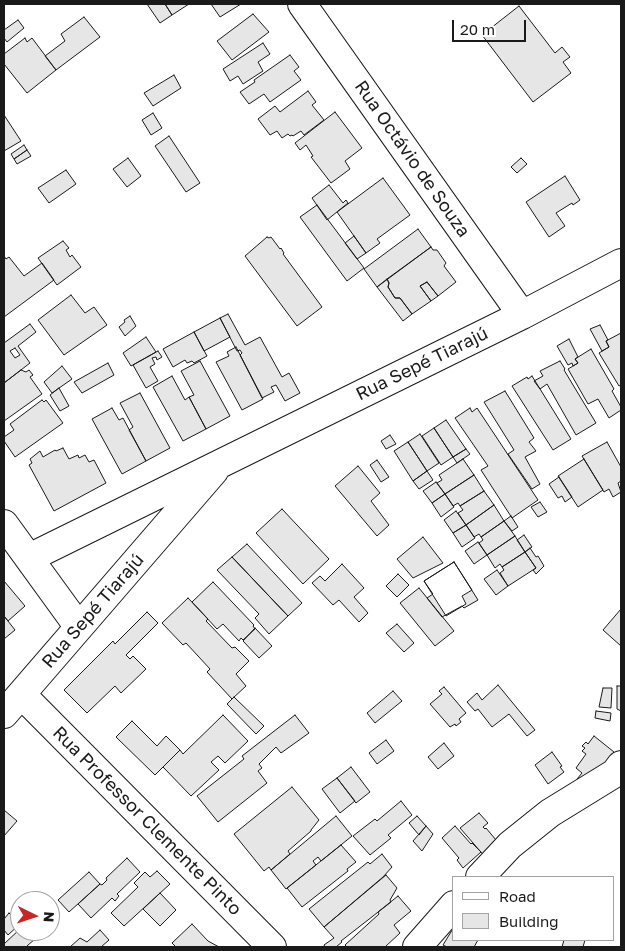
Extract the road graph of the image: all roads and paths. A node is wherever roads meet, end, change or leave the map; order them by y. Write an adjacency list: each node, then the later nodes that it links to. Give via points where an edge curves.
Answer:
1 (302, 4): 3 (street, Rua Octávio de Souza)
2 (621, 263): 3 (street, Rua Sepé Tiarajú)
3 (522, 315): 4 (street, Rua Sepé Tiarajú)
4 (222, 462): 6 (street, Rua Sepé Tiarajú); 7 (street, Rua Sepé Tiarajú)
5 (4, 524): 6 (street)
6 (29, 558): 7 (street)
7 (78, 626): 8 (street, Rua Sepé Tiarajú)
8 (13, 704): 12 (street, Rua Professor Clemente Pinto)
9 (621, 765): 10 (street, via 616,773 550,813 510,845)
10 (481, 876)
11 (452, 907): 13 (street)
12 (272, 947)
13 (417, 947)

